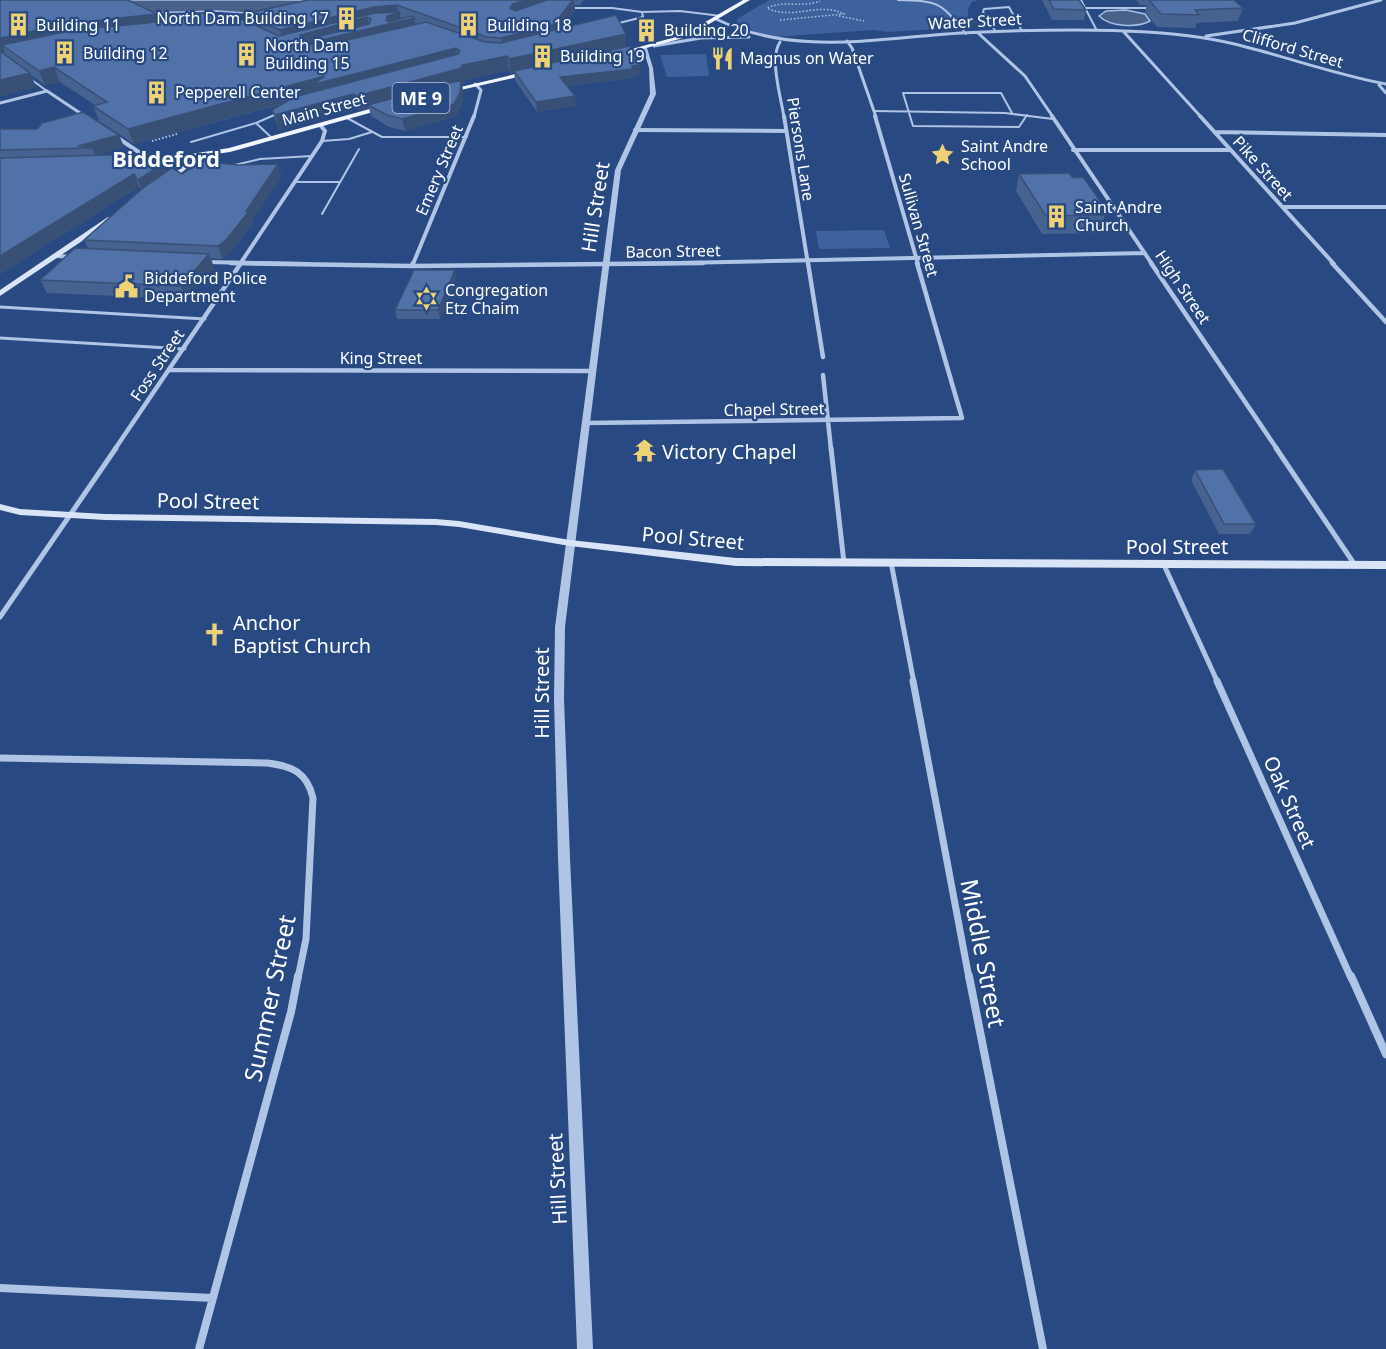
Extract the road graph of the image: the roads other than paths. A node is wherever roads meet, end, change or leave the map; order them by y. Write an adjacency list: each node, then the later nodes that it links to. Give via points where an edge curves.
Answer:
1 (747, 0): 9 (main road)
2 (898, 0): 15 (lane, via 926,1 945,8)
3 (1081, 0): 6 (lane)
4 (1381, 0): 17 (street, via 1284,25)
5 (566, 8): 8 (lane)
6 (1085, 8): 7 (lane); 11 (lane)
7 (1151, 9)
8 (642, 12): 9 (lane, via 680,11); 10 (lane, via 643,16)
9 (718, 18): 18 (street); 21 (main road, via 685,36)
10 (606, 27)
11 (1096, 29): 12 (street, Water Street); 13 (street, Water Street)
12 (1022, 31): 14 (street, Water Street); 14 (lane, via 1009,7 984,9)
13 (1123, 31): 17 (street, Water Street); 47 (street, Pike Street)
14 (996, 32): 16 (street, Water Street)
15 (966, 33): 16 (street, Water Street); 19 (street, Water Street)
16 (978, 33): 40 (street, High Street, via 1018,67)
17 (1193, 36): 26 (street, Clifford Street)
18 (758, 38): 20 (street, Water Street); 21 (street, via 701,38)
19 (847, 41): 20 (street, Water Street); 34 (street, Sullivan Street)
20 (780, 42): 45 (street, Piersons Lane, via 776,52)
21 (654, 46): 22 (main road)
22 (645, 48): 23 (main road); 44 (street, Hill Street, via 653,94)
23 (609, 56)
24 (538, 71): 27 (main road, ME 9)
25 (22, 73): 29 (lane)
26 (1381, 83): 28 (street, Clifford Street); 30 (street, via 1379,86)
27 (475, 84): 31 (main road, ME 9); 50 (street, Emery Street, via 481,90)
28 (1386, 84)
29 (48, 91): 32 (street); 41 (street)
30 (1386, 93)
31 (431, 95)
32 (0, 103)
33 (400, 104): 39 (main road, Main Street / ME 9)
34 (874, 111): 35 (lane); 72 (street, Sullivan Street)
35 (909, 112): 37 (lane); 37 (lane, via 903,93 1001,93); 38 (lane, via 914,126 1020,127)
36 (280, 113): 42 (lane)
37 (1012, 113): 38 (lane)
38 (1027, 115): 40 (lane)
39 (347, 118): 43 (main road, Main Street / ME 9); 46 (lane)
40 (1053, 119): 55 (street, High Street)
41 (93, 122)
42 (256, 123): 51 (lane); 53 (lane)
43 (321, 126): 51 (main road, Main Street / ME 9); 52 (street, via 325,131)
44 (634, 130): 45 (street); 76 (street, Hill Street, via 618,170)
45 (786, 131): 73 (street, Piersons Lane)
46 (372, 132): 50 (lane, via 382,137); 52 (lane)
47 (1215, 132): 49 (street); 56 (street, Pike Street)
48 (111, 134): 59 (street)
49 (1386, 135)
50 (466, 137): 77 (street, Emery Street)
51 (273, 139): 57 (main road, Main Street / ME 9)
52 (322, 141): 58 (street, Foss Street)
53 (191, 142)
54 (359, 150): 63 (lane)
55 (1073, 150): 56 (street); 69 (street, High Street)
56 (1230, 150): 65 (street, Pike Street)
57 (199, 156): 59 (main road, Main Street); 64 (main road, ME 9)
58 (312, 156): 61 (lane, via 260,159); 62 (street, Foss Street)
59 (152, 161): 60 (main road, Main Street)
60 (138, 163)
61 (235, 165)
62 (295, 182): 63 (lane); 75 (street, Foss Street)
63 (340, 182): 67 (lane)
64 (163, 185)
65 (1283, 207): 66 (street); 81 (street, Pike Street)
66 (1386, 207)
67 (322, 214)
68 (114, 217): 70 (main road)
69 (1145, 253): 72 (street, Bacon Street); 97 (street, High Street)
70 (56, 256): 71 (street); 78 (main road)
71 (78, 257)
72 (915, 258): 73 (street, Bacon Street); 88 (street, Sullivan Street)
73 (807, 261): 76 (street, Bacon Street); 84 (street, Piersons Lane)
74 (202, 262): 75 (street, Bacon Street)
75 (241, 264): 77 (street, Bacon Street); 80 (street, Foss Street)
76 (605, 264): 77 (street, Bacon Street); 86 (street, Hill Street)
77 (412, 266)
78 (0, 294)
79 (0, 307): 80 (lane)
80 (205, 319): 83 (street, Foss Street)
81 (1386, 322)
82 (0, 338): 83 (lane)
83 (184, 349): 85 (street, Foss Street)
84 (823, 357)
85 (170, 370): 86 (street, King Street); 92 (street, Foss Street)
86 (591, 371): 90 (street, Hill Street)
87 (823, 375): 89 (street)
88 (962, 418): 89 (street, Chapel Street)
89 (828, 421): 90 (street, Chapel Street); 94 (street)
90 (585, 423): 93 (street, Hill Street)
91 (0, 507): 92 (main road, Pool Street)
92 (68, 516): 93 (main road, Pool Street, via 436,522); 99 (street, Foss Street)
93 (570, 543): 94 (main road, Pool Street, via 736,562); 105 (street, Hill Street, via 560,627 559,699)
94 (844, 562): 95 (main road, Pool Street)
95 (891, 562): 96 (main road, Pool Street); 106 (street, Middle Street)
96 (1164, 565): 97 (main road, Pool Street); 101 (street, Oak Street)
97 (1355, 565): 98 (main road, Pool Street)
98 (1386, 565)
99 (0, 617)
100 (0, 758): 103 (street, Summer Street, via 267,763 284,765 308,778 310,880 306,939 291,1012)
101 (1386, 1054)
102 (0, 1288): 103 (street)
103 (213, 1298): 104 (street, Summer Street)
104 (199, 1349)
105 (585, 1349)
106 (1043, 1349)

